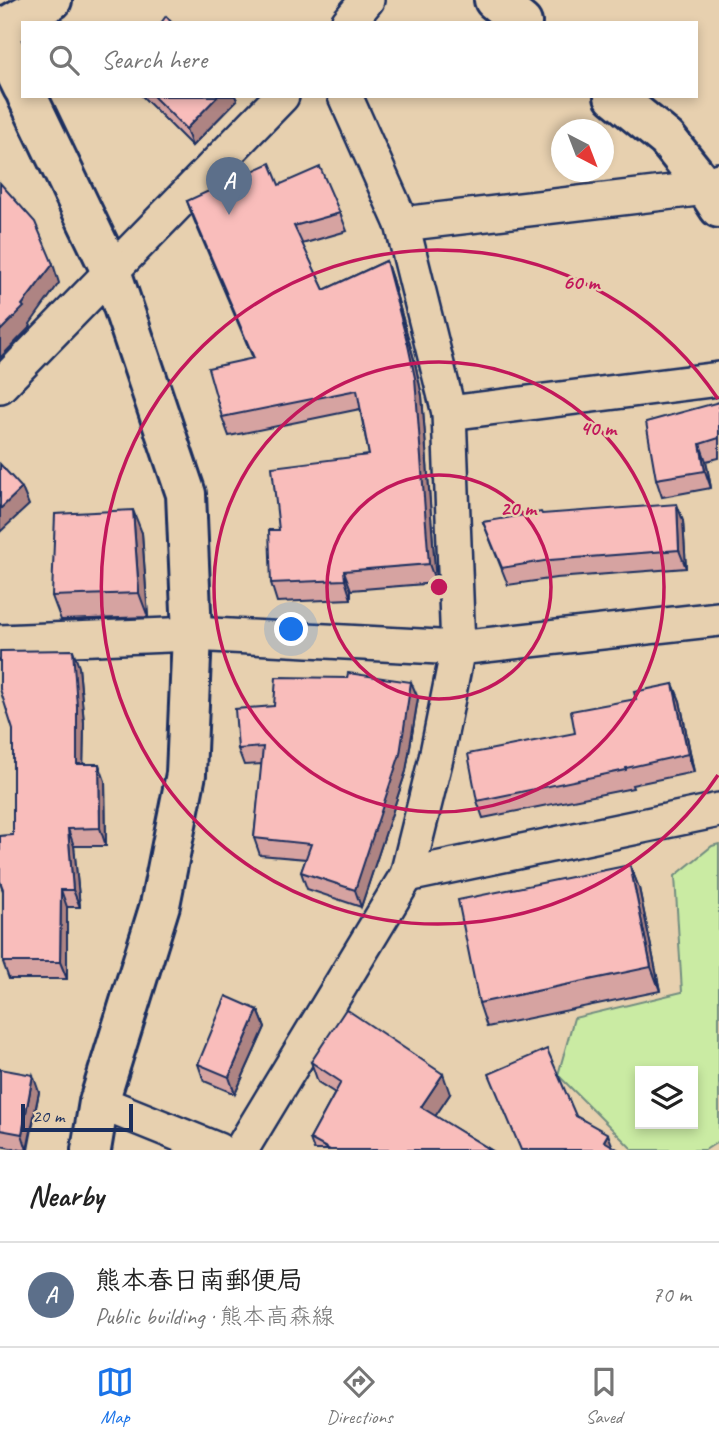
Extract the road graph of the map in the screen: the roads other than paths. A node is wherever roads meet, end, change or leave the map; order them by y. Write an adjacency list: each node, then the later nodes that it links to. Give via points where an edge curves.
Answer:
1 (52, 0): 6 (street)
2 (367, 0): 4 (street)
3 (494, 0): 5 (street)
4 (350, 21)
5 (520, 21)
6 (0, 30)
7 (0, 41): 8 (street)
8 (21, 84)
9 (28, 98): 15 (street)
10 (280, 98): 15 (street)
11 (346, 98): 14 (street)
12 (616, 98): 13 (street, via 667,139)
13 (715, 192): 14 (street)
14 (402, 225): 18 (street)
15 (111, 271): 17 (street); 20 (street, via 186,494)
16 (719, 379): 18 (street)
17 (0, 386)
18 (450, 413): 22 (street)
19 (719, 619): 22 (street)
20 (192, 634): 21 (street); 22 (street); 25 (street, via 186,774 160,905)
21 (0, 642)
22 (458, 648): 24 (street)
23 (719, 810): 24 (street)
24 (407, 875): 28 (street)
25 (99, 1102): 26 (street); 27 (street)
26 (91, 1150)
27 (218, 1150)
28 (241, 1150)

